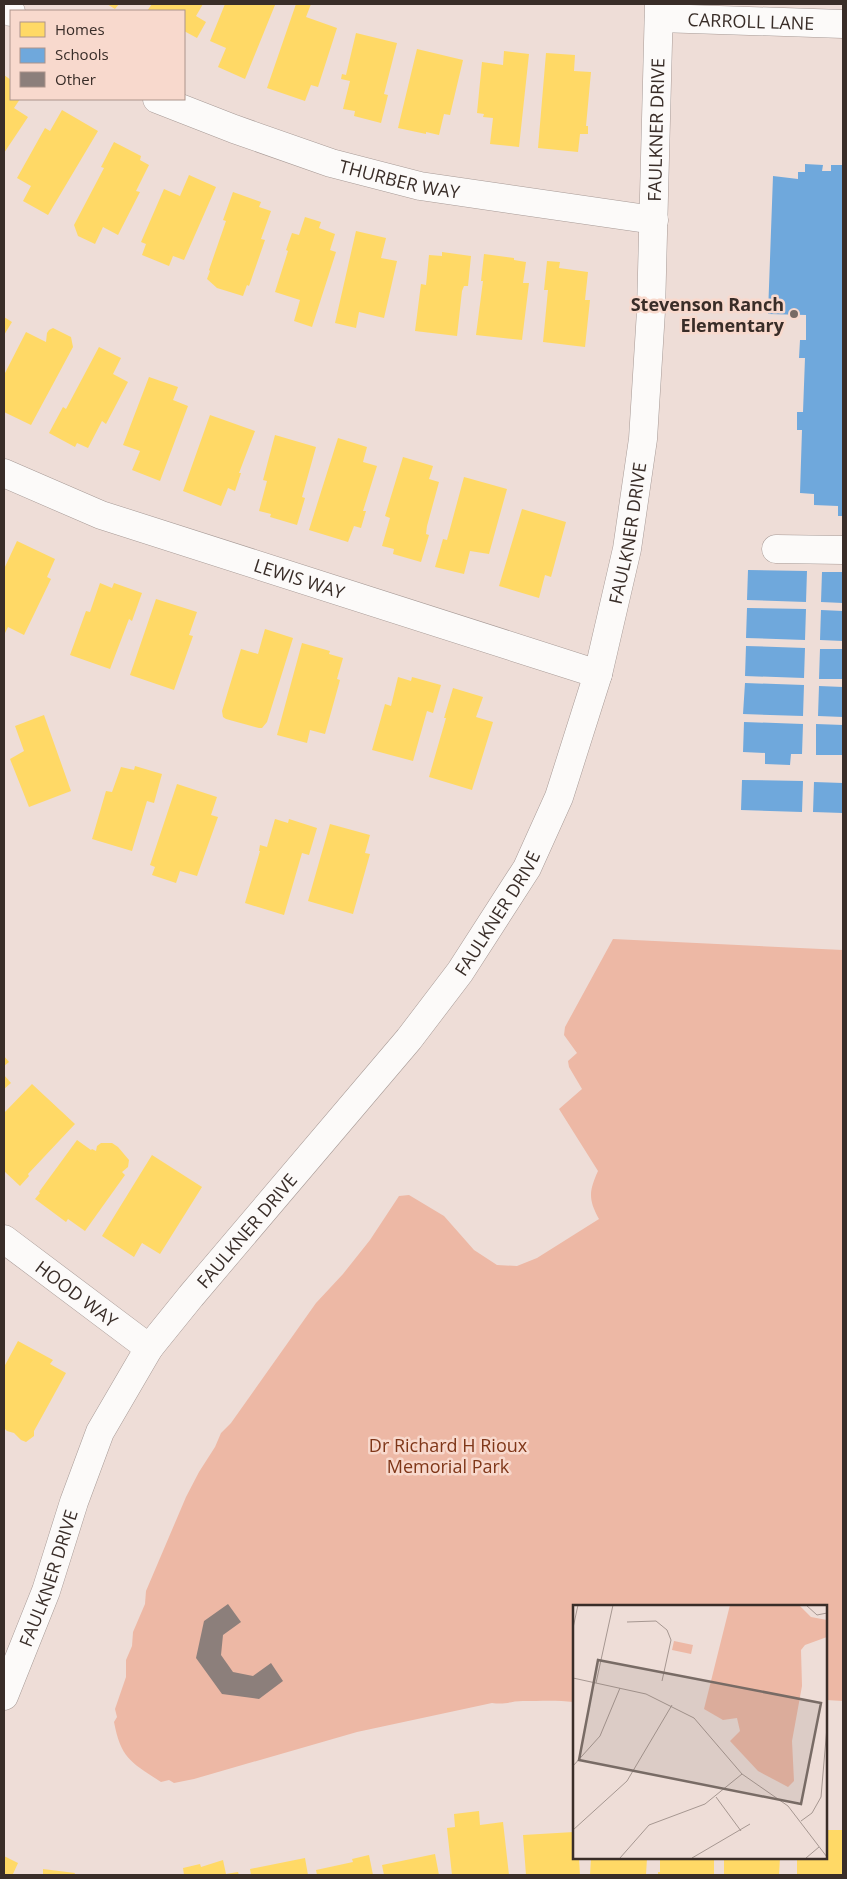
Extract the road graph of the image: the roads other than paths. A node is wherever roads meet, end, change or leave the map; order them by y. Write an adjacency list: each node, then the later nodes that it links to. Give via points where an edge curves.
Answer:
1 (659, 11): 2 (street, CARROLL LANE); 4 (street, FAULKNER DRIVE)
2 (843, 24)
3 (160, 100): 4 (street, THURBER WAY, via 331,163 420,186)
4 (654, 220): 8 (street, FAULKNER DRIVE, via 643,439 627,549)
5 (4, 474): 8 (street, LEWIS WAY, via 101,515)
6 (776, 549): 7 (street)
7 (843, 550)
8 (598, 674): 10 (street, FAULKNER DRIVE, via 558,797 527,868 460,972 409,1039)
9 (4, 1239): 10 (street, HOOD WAY)
10 (149, 1348): 11 (street, FAULKNER DRIVE, via 100,1432 46,1591)
11 (4, 1696)

